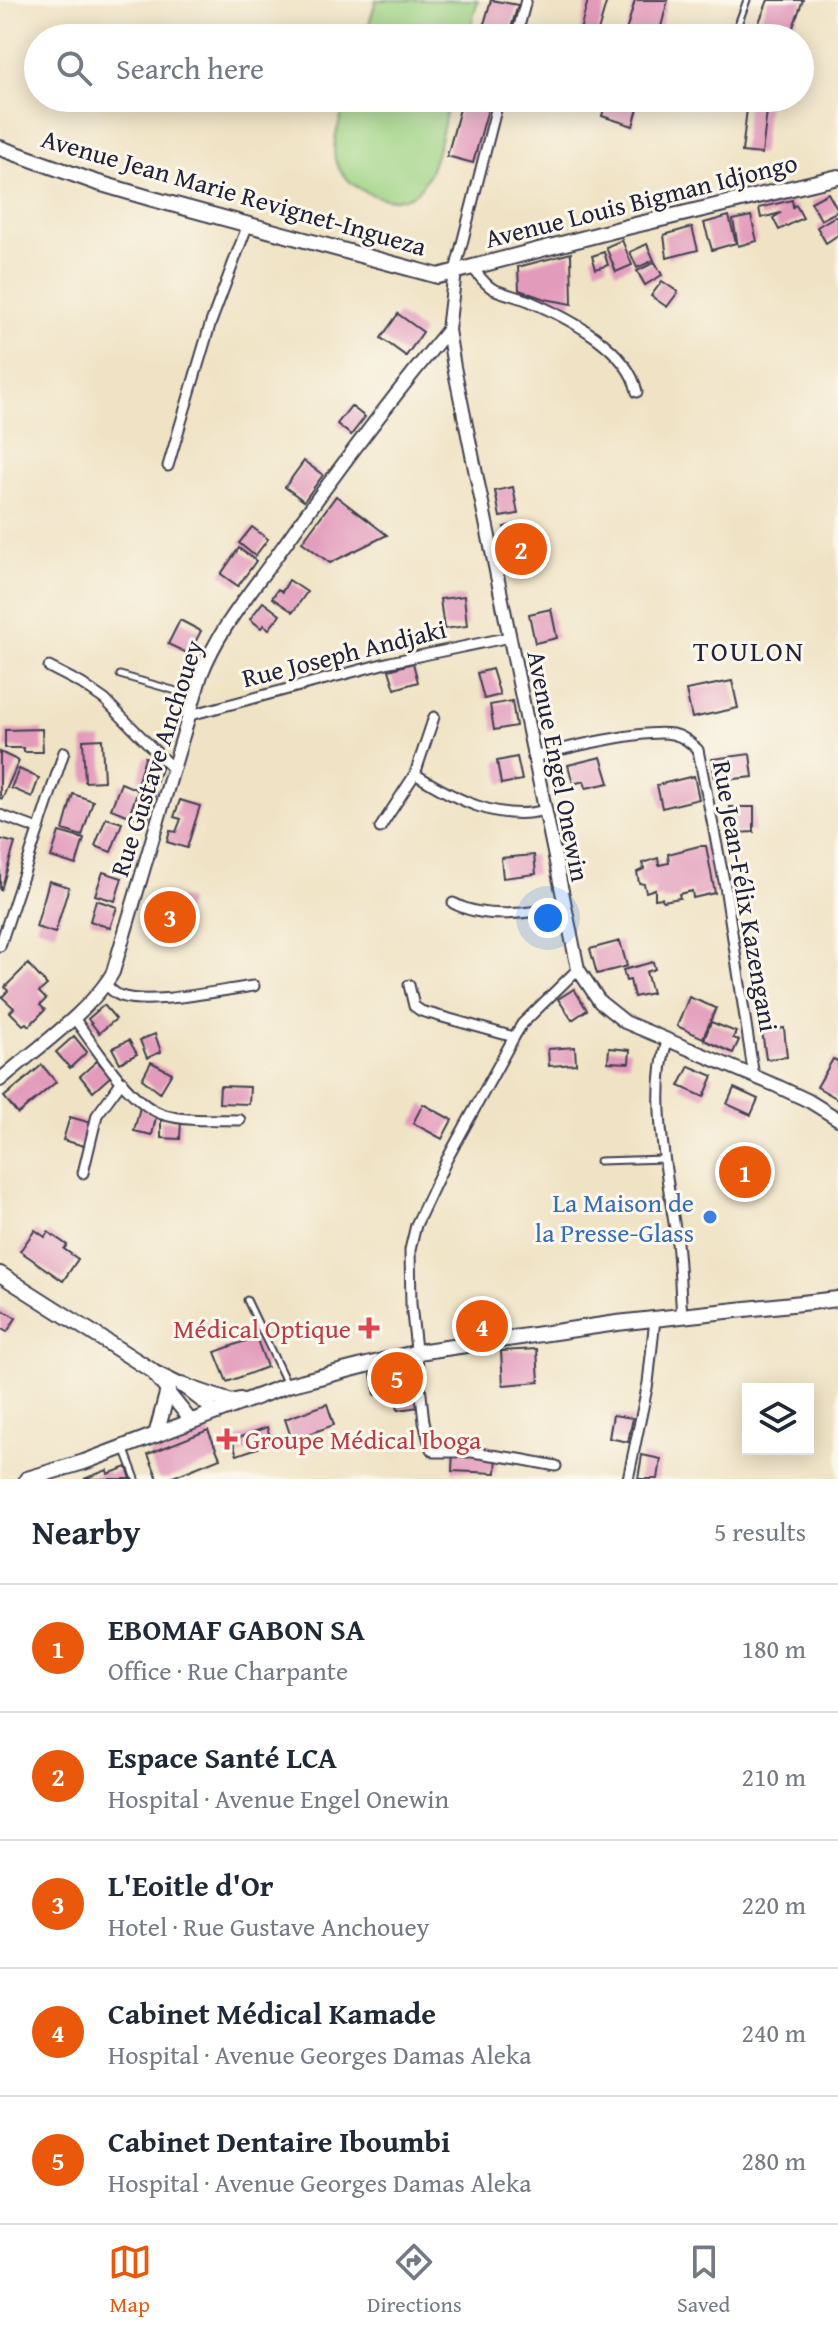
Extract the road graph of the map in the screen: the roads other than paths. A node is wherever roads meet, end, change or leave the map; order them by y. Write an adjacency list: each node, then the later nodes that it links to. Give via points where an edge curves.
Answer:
1 (526, 0): 3 (street)
2 (747, 0): 4 (lane)
3 (520, 24)
4 (738, 24)
5 (495, 112): 10 (street)
6 (0, 148): 8 (main road, Avenue Jean Marie Revignet-Ingueza, via 95,182)
7 (838, 177): 9 (main road, Avenue Louis Bigman Idjongo)
8 (248, 224): 10 (main road, Avenue Jean Marie Revignet-Ingueza, via 410,270 438,276); 13 (street, via 210,325)
9 (471, 266): 10 (main road, Avenue Louis Bigman Idjongo); 12 (street, via 492,288 552,311 588,332 627,367)
10 (455, 271): 11 (street, Avenue Engel Onewin)
11 (448, 330): 14 (street, Avenue Engel Onewin); 17 (street, Rue Gustave Anchouey, via 229,618)
12 (637, 392)
13 (168, 466)
14 (510, 637): 18 (street, Rue Joseph Andjaki, via 390,662); 21 (street, Avenue Engel Onewin)
15 (49, 667): 22 (street, via 105,700)
16 (120, 675): 17 (lane)
17 (195, 696): 18 (street, Rue Gustave Anchouey)
18 (190, 715): 22 (street, Rue Gustave Anchouey)
19 (434, 717): 23 (street)
20 (64, 752): 27 (street)
21 (535, 757): 24 (street, Avenue Engel Onewin); 38 (street, Rue Jean-Félix Kazengani, via 656,732 688,740 698,750)
22 (174, 770): 32 (street, Rue Gustave Anchouey)
23 (415, 774): 24 (street, via 461,801 499,812); 26 (street)
24 (545, 810): 29 (street, Avenue Engel Onewin)
25 (0, 815): 27 (street)
26 (380, 828)
27 (38, 829): 30 (street)
28 (453, 903): 29 (street, via 489,913)
29 (565, 905): 31 (street, Avenue Engel Onewin)
30 (0, 946)
31 (578, 969): 36 (street); 37 (street, Avenue Engel Onewin, via 610,1012)
32 (106, 984): 34 (street, via 121,996 138,998); 35 (street, Rue Gustave Anchouey)
33 (409, 985): 36 (street, via 414,1006 421,1011)
34 (254, 986)
35 (73, 1017): 39 (street, Rue Gustave Anchouey); 40 (street)
36 (514, 1037): 51 (street, via 416,1225 410,1277)
37 (667, 1041): 38 (street, Avenue Engel Onewin); 43 (street, via 659,1093)
38 (754, 1077): 41 (street, Avenue Engel Onewin)
39 (0, 1080)
40 (122, 1081): 42 (street, via 146,1107 166,1116); 45 (street, via 97,1115)
41 (838, 1119)
42 (240, 1120)
43 (665, 1159): 44 (lane); 49 (street)
44 (599, 1161)
45 (83, 1173)
46 (0, 1274): 52 (main road)
47 (838, 1299): 49 (main road)
48 (247, 1300): 53 (lane)
49 (682, 1316): 50 (main road)
50 (655, 1319): 51 (main road); 63 (street)
51 (418, 1352): 53 (main road); 60 (street, via 431,1449)
52 (151, 1370): 54 (street)
53 (288, 1385): 55 (main road)
54 (175, 1387): 55 (main road, via 231,1402); 56 (street); 57 (street); 58 (main road)
55 (252, 1398): 56 (main road)
56 (217, 1413): 57 (main road)
57 (192, 1422): 58 (main road)
58 (156, 1435): 59 (main road)
59 (124, 1447): 61 (main road); 62 (lane)
60 (556, 1466)
61 (27, 1479)
62 (136, 1479)
63 (628, 1479)

